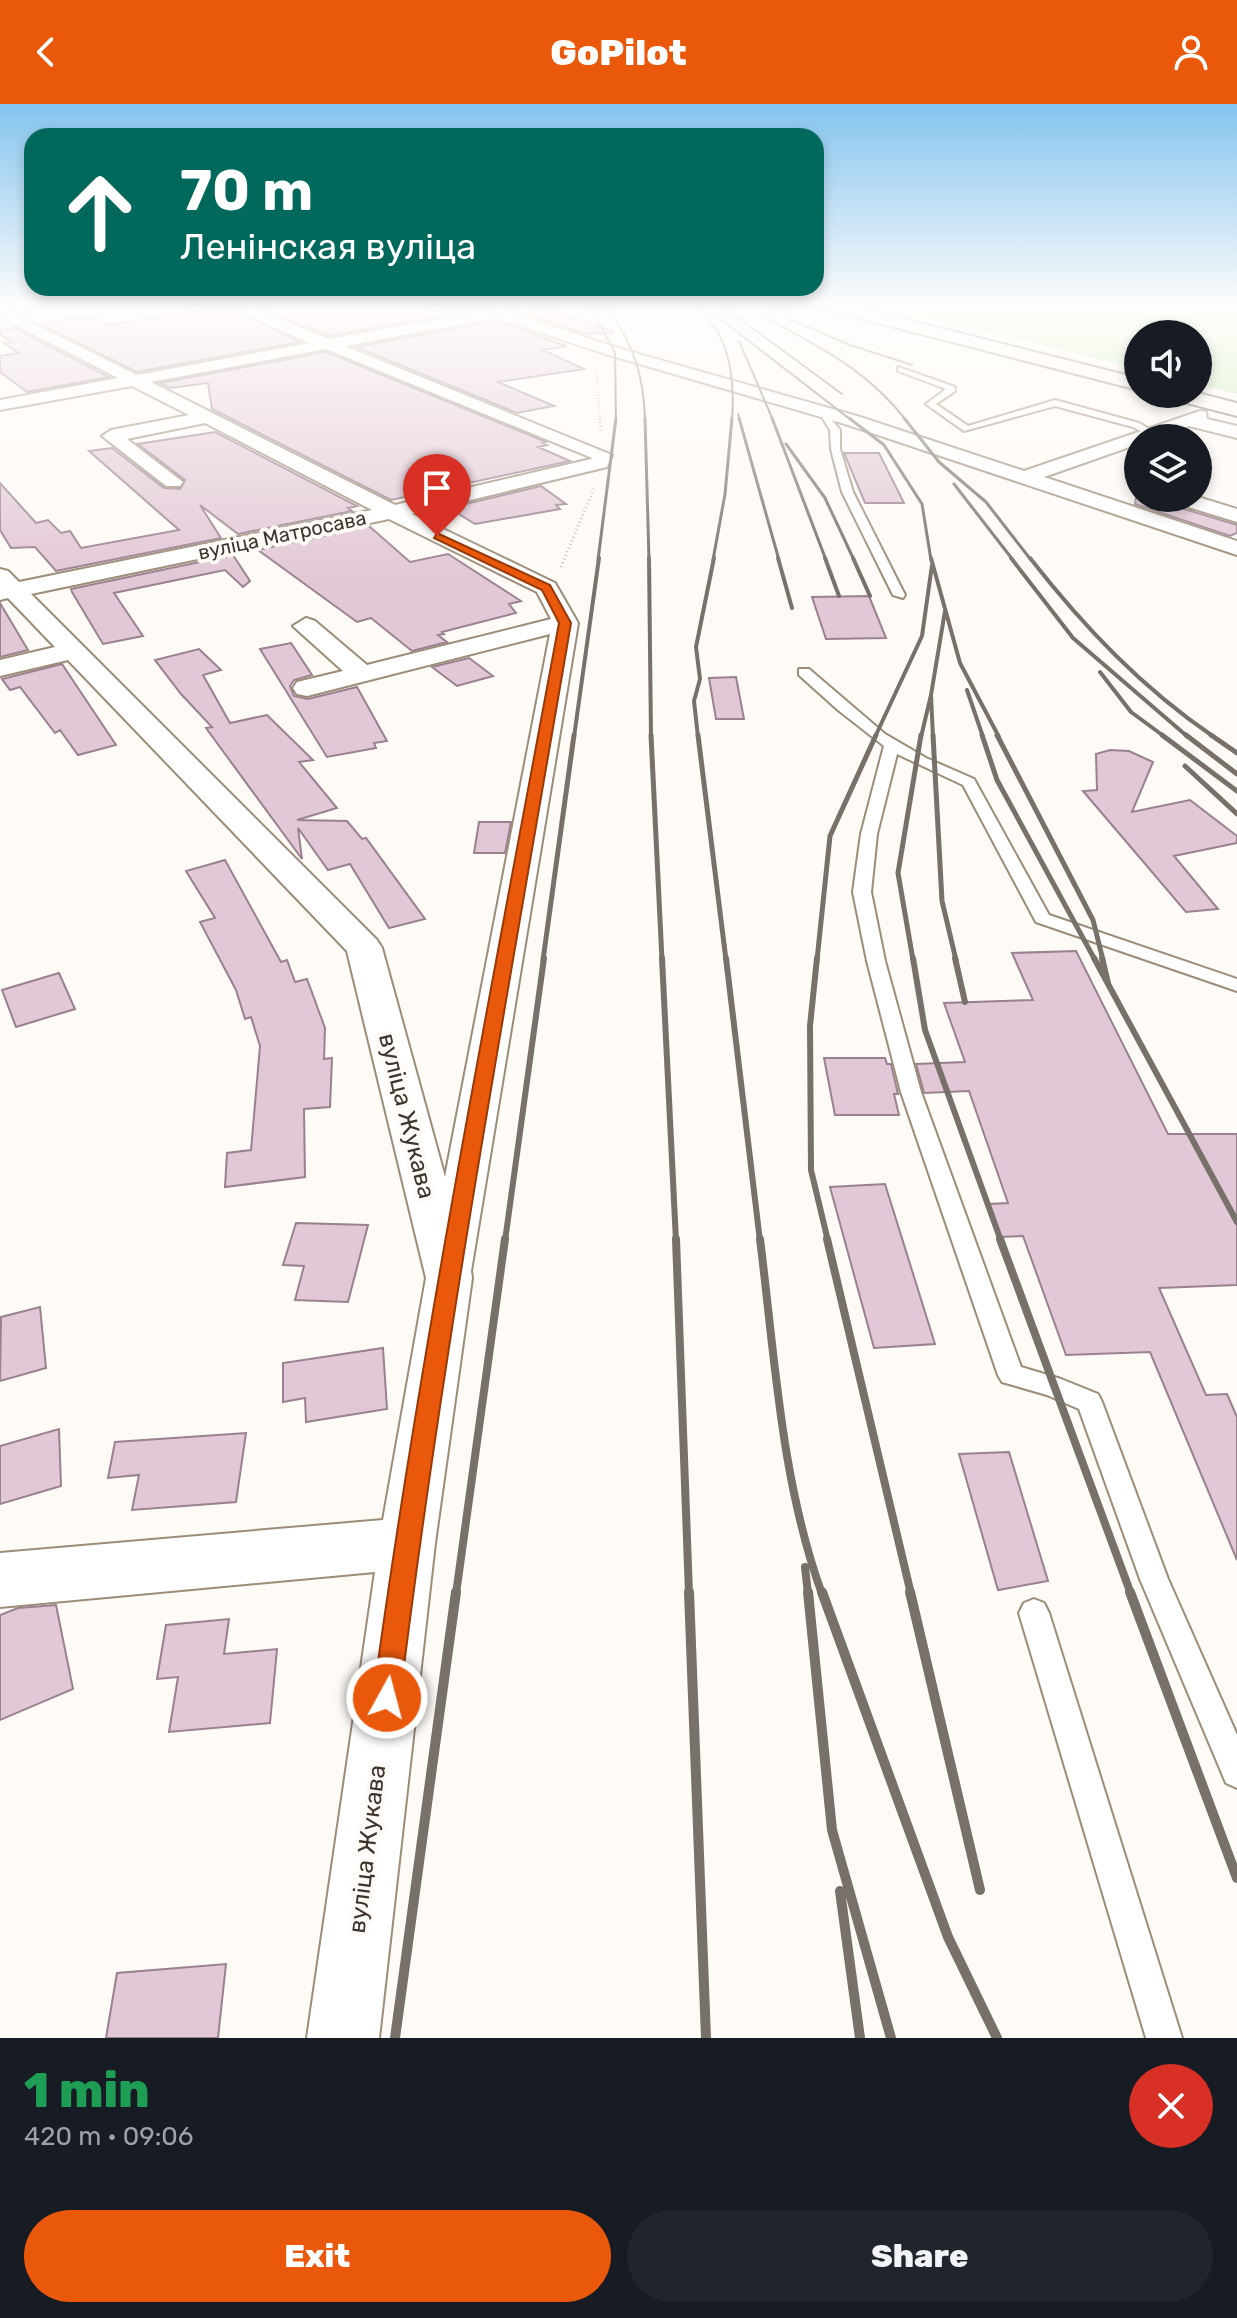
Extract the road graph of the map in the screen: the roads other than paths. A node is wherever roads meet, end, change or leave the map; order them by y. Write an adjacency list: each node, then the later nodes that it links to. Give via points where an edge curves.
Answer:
1 (42, 397): 6 (street)
2 (169, 397): 8 (street)
3 (454, 397): 18 (street, вуліца Матросава, via 601,459)
4 (773, 397): 7 (street)
5 (940, 397): 9 (lane, via 930,404 967,429 1055,403)
6 (0, 405)
7 (820, 411): 15 (street); 24 (lane, via 835,430 833,448 848,490)
8 (208, 417): 16 (street, via 111,436); 18 (street)
9 (1132, 424)
10 (1177, 424): 11 (street, via 1194,418)
11 (1237, 432)
12 (1124, 442): 13 (street)
13 (1065, 463): 14 (street); 15 (street)
14 (1094, 472)
15 (1026, 477): 21 (street)
16 (173, 482)
17 (1212, 508): 20 (street)
18 (393, 512): 23 (street, вуліца Матросава); 25 (street, via 547,588)
19 (1162, 512): 21 (street)
20 (1237, 516)
21 (1150, 518): 22 (street)
22 (1237, 548)
23 (5, 586): 27 (street, вуліца Жукава)
24 (899, 595)
25 (565, 623): 30 (street); 34 (street)
26 (306, 626): 30 (street)
27 (73, 651): 28 (street); 34 (street, вуліца Жукава, via 364,948)
28 (0, 668)
29 (804, 672): 32 (lane, via 855,720)
30 (362, 674): 31 (street)
31 (307, 688)
32 (892, 745): 33 (lane, via 915,761 969,782 1042,918); 38 (lane, via 869,834 862,892 911,1092 1011,1375 1089,1402 1154,1579)
33 (1237, 985)
34 (449, 1278): 35 (street, вуліца Жукава)
35 (407, 1543): 36 (street); 39 (street, вуліца Жукава)
36 (0, 1580)
37 (1034, 1613): 40 (lane)
38 (1237, 1772)
39 (343, 2038)
40 (1164, 2038)

